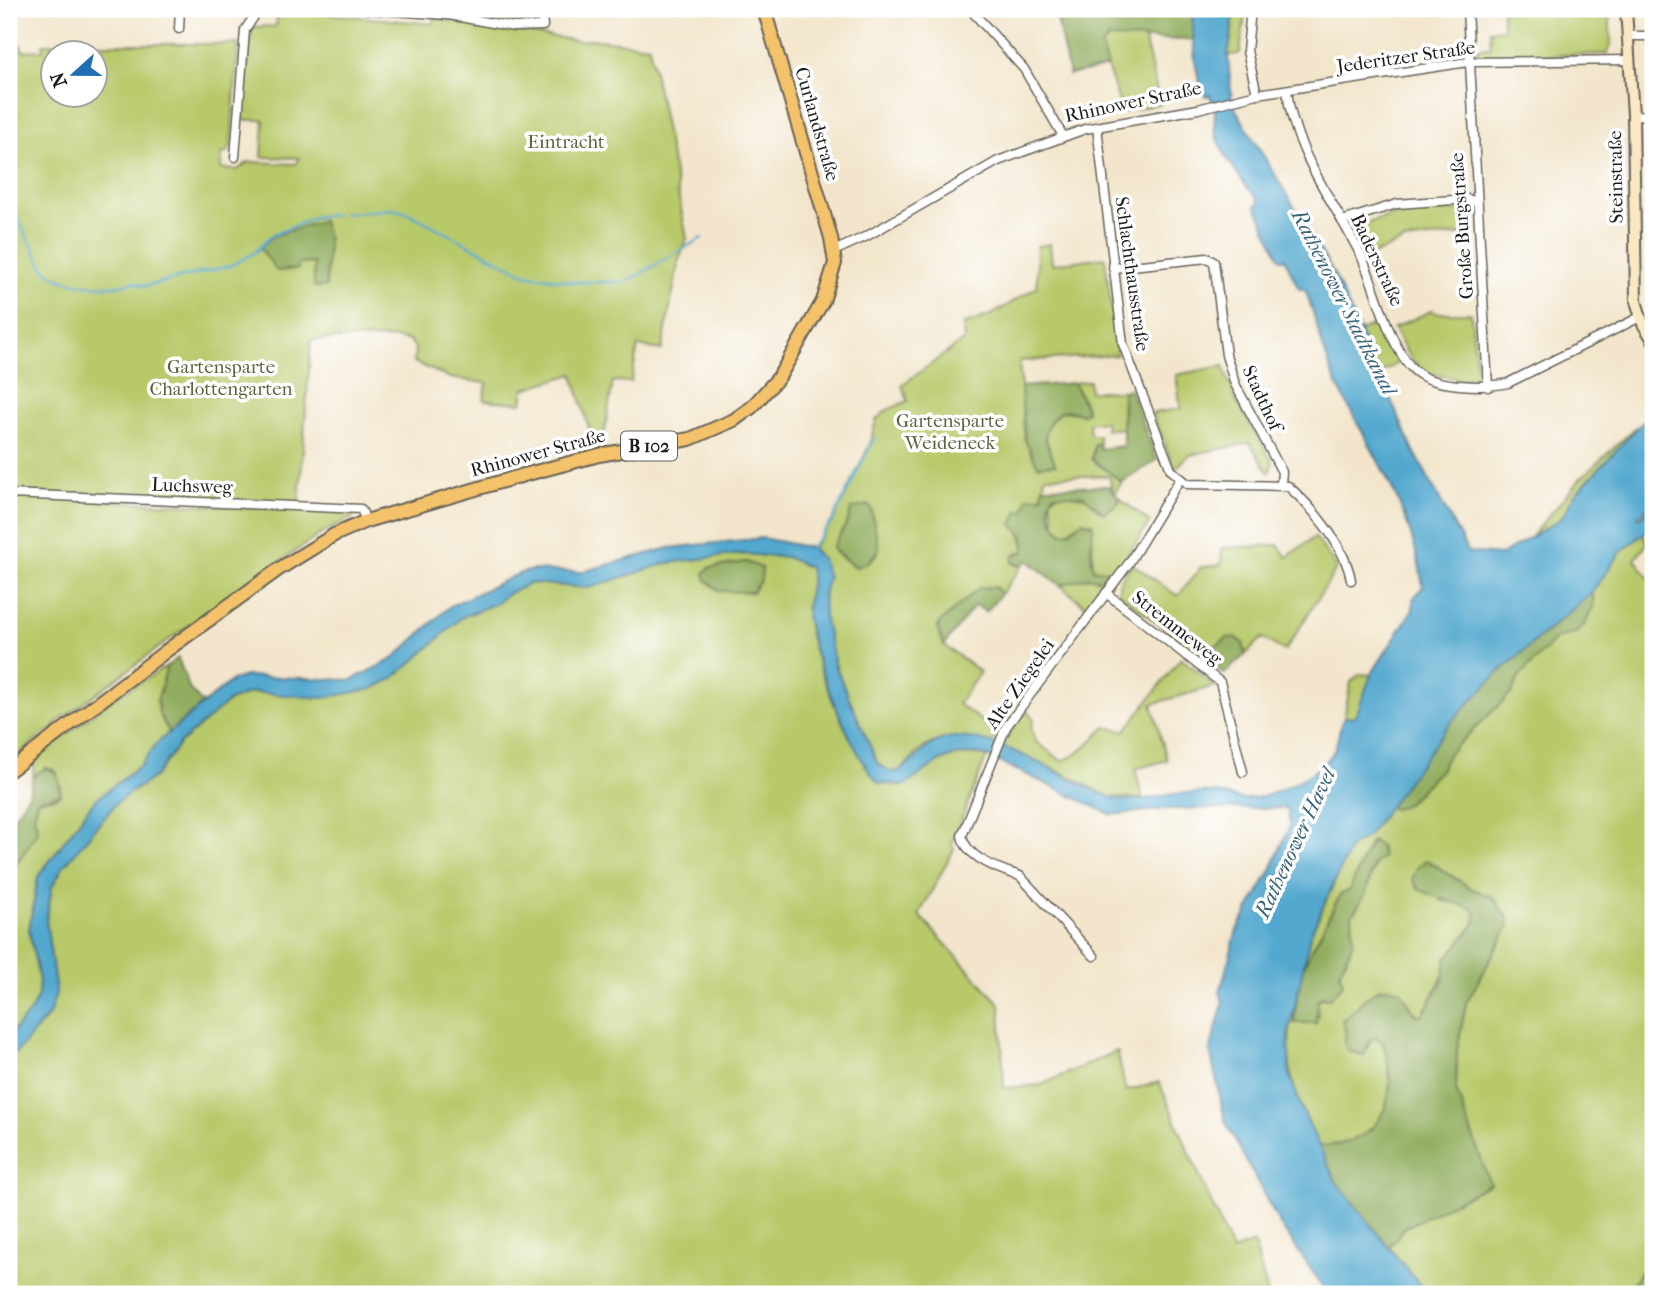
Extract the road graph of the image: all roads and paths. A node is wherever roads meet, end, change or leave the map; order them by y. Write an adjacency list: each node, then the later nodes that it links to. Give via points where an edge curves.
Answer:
1 (180, 9): 10 (street)
2 (265, 9): 22 (street, via 257,12 245,30)
3 (366, 9): 4 (street, via 441,14 514,27 543,26)
4 (541, 9)
5 (764, 9): 25 (main road, Curlandstraße / B 102)
6 (970, 9): 21 (street, via 1024,69)
7 (1251, 9): 16 (street, via 1247,51)
8 (1467, 9): 14 (street, Große Burgstraße)
9 (1626, 9): 11 (main road, Steinstraße)
10 (179, 29)
11 (1628, 36): 12 (street); 13 (main road, Steinstraße)
12 (1653, 36)
13 (1629, 60): 14 (street, Jederitzer Straße); 18 (main road, Steinstraße)
14 (1468, 62): 15 (street, Jederitzer Straße); 23 (street, Große Burgstraße)
15 (1287, 90): 16 (street, Jederitzer Straße); 24 (street, Baderstraße, via 1295,126)
16 (1256, 94): 17 (street, Jederitzer Straße)
17 (1230, 99): 20 (street, Rhinower Straße)
18 (1633, 115): 19 (street); 27 (main road, Steinstraße, via 1635,293)
19 (1653, 116)
20 (1097, 127): 21 (street, Rhinower Straße); 26 (street, Schlachthausstraße)
21 (1063, 136): 25 (street, Rhinower Straße, via 987,167)
22 (235, 157)
23 (1476, 202): 24 (street, via 1409,202); 29 (street, Große Burgstraße)
24 (1342, 221): 29 (street, Baderstraße, via 1413,369 1432,380)
25 (834, 251): 33 (main road, Rhinower Straße / B 102, via 832,280 823,301 779,377 734,420 690,439 599,456)
26 (1114, 268): 30 (street, Schlachthausstraße, via 1128,364 1167,462); 31 (street, Stadthof, via 1207,257 1214,262 1226,355 1242,400 1282,472)
27 (1640, 317): 28 (main road, Steinstraße); 29 (street, via 1519,380)
28 (1653, 340)
29 (1488, 387)
30 (1180, 479): 31 (street, via 1196,484); 35 (street, Alte Ziegelei)
31 (1281, 484): 34 (street, via 1294,490 1327,532 1347,563)
32 (9, 494): 33 (street, Luchsweg, via 361,509)
33 (366, 521): 36 (main road, Rhinower Straße / B 102, via 317,544 279,569)
34 (1351, 580)
35 (1106, 593): 37 (street, Stremmeweg, via 1220,682); 38 (street, Alte Ziegelei, via 1015,712 961,836 971,852 1020,876)
36 (9, 771)
37 (1243, 772)
38 (1094, 956)

